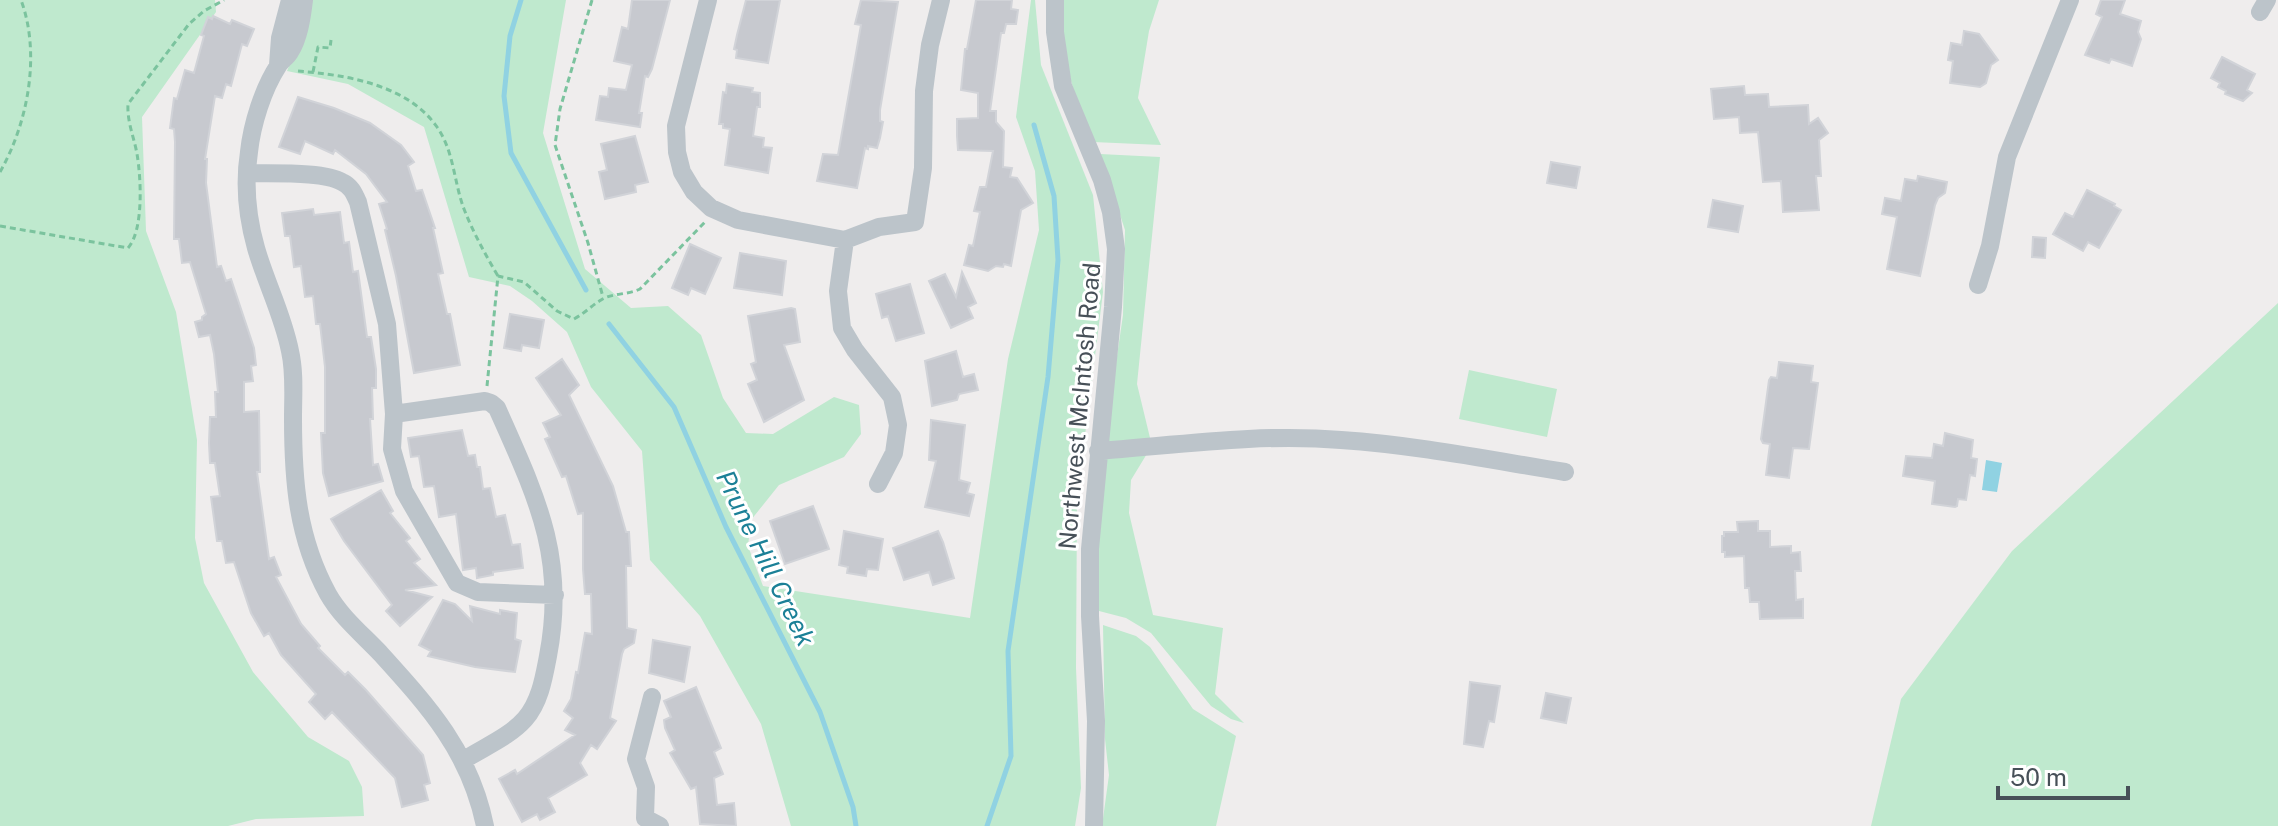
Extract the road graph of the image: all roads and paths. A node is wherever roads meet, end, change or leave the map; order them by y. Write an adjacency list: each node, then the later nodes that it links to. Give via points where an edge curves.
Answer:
1 (21, 0): 13 (path, via 30,23 27,92 14,146)
2 (224, 0): 16 (path, via 189,24 128,104 140,173 135,241 128,248)
3 (290, 0): 11 (street)
4 (304, 0): 11 (street, via 290,53)
5 (592, 0): 20 (path, via 560,109 555,145)
6 (708, 0): 15 (street, via 676,126 682,172)
7 (941, 0): 17 (street, via 924,91 923,168 915,222 879,227)
8 (1055, 0): 23 (street, Northwest McIntosh Road, via 1063,86 1102,180 1116,249)
9 (2070, 0): 19 (street, via 2007,157)
10 (331, 40): 12 (path, via 330,48 318,47)
11 (278, 65): 12 (path); 14 (street, via 254,128)
12 (313, 72): 18 (path, via 374,83 416,106 437,127 463,207)
13 (0, 172)
14 (247, 173): 22 (street, via 330,177 353,191 387,324); 28 (street, via 256,250 290,351 297,508 311,557 343,615 413,687)
15 (711, 208): 17 (street, via 738,220); 20 (path, via 705,222 640,289)
16 (0, 226)
17 (845, 240): 25 (street, via 838,291 842,328 892,397 898,425 894,453)
18 (498, 276): 20 (path, via 524,282 574,319); 21 (path)
19 (1978, 285)
20 (603, 297)
21 (485, 401): 22 (street); 26 (street, via 497,408 538,502)
22 (394, 414): 26 (street, via 392,449 404,491 457,583 478,592)
23 (1098, 451): 24 (street, via 1339,439); 31 (street, Northwest McIntosh Road, via 1090,563)
24 (1565, 472)
25 (878, 484)
26 (555, 595): 28 (street, via 537,699 512,731)
27 (652, 697): 29 (street, via 636,759)
28 (464, 760): 30 (street)
29 (652, 822)
30 (485, 826)
31 (1094, 826)

